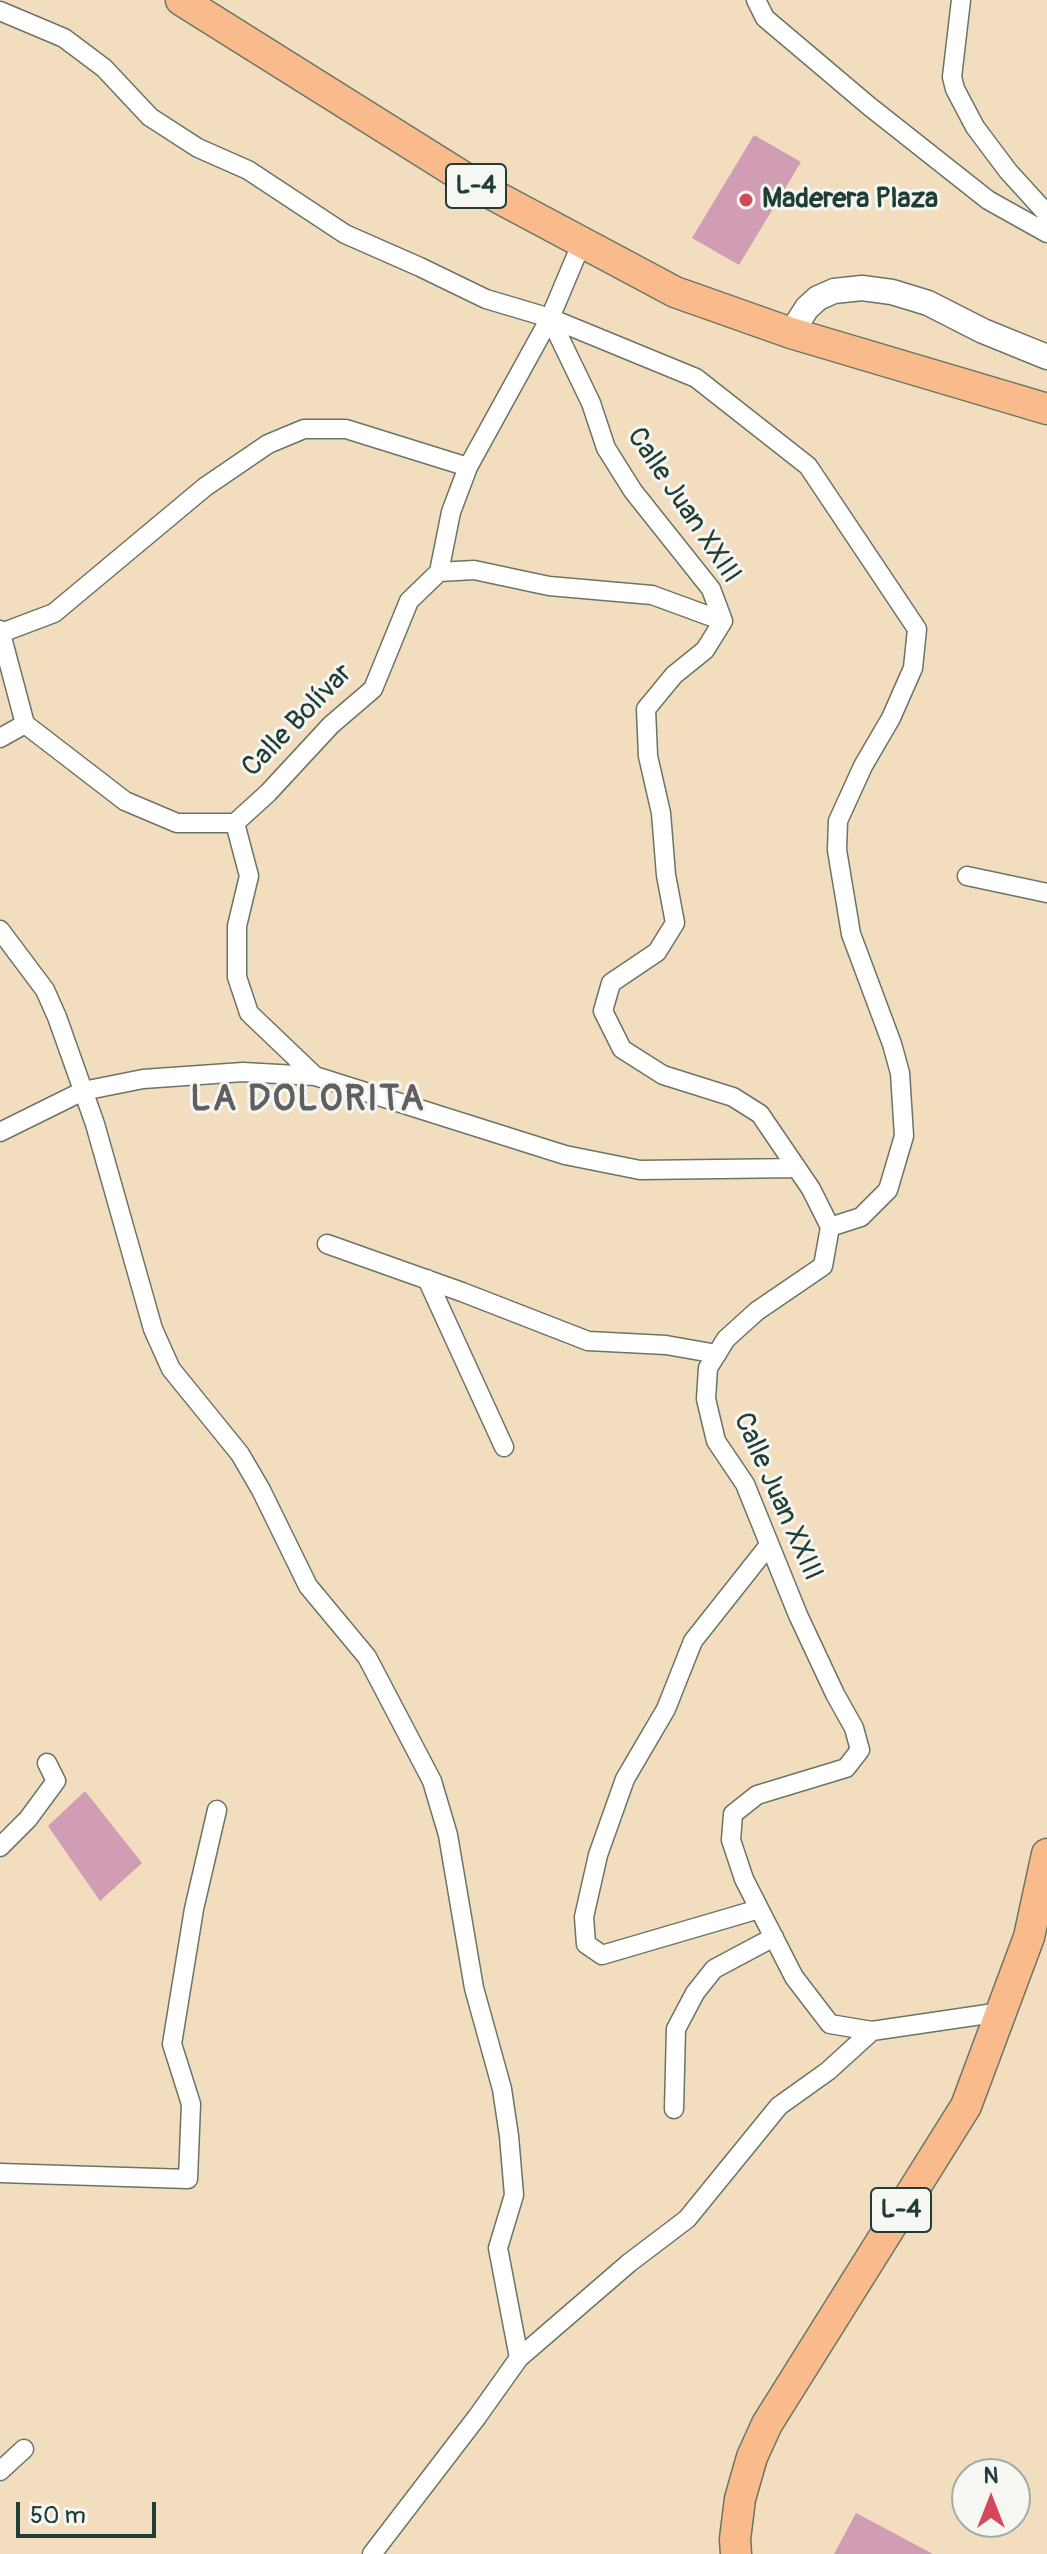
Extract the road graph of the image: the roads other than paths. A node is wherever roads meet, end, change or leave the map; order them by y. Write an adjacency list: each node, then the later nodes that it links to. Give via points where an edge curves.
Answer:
1 (181, 0): 7 (main road, L-4, via 484,190)
2 (756, 0): 6 (street, via 765,18 869,106 988,200)
3 (961, 0): 5 (street, via 955,89 983,138)
4 (0, 11): 8 (street, via 64,38 104,68 150,117 198,148 248,170 345,234 486,299)
5 (1047, 214)
6 (1047, 233)
7 (582, 242): 8 (street); 9 (main road, L-4, via 675,292)
8 (550, 318): 12 (street); 14 (street, Calle Juan XXIII, via 591,403 606,448 633,491 711,589); 26 (street, via 696,378 808,466 917,629 913,668 850,794 837,836 851,934 900,1073 904,1136 888,1190 861,1217)
9 (791, 333): 10 (street, via 818,298 862,288 928,303); 11 (main road, L-4)
10 (1047, 357)
11 (1047, 409)
12 (468, 467): 13 (street, via 451,512); 15 (street, via 346,429 304,429 268,444 205,487 54,613)
13 (439, 572): 14 (street, via 474,570 549,586 652,595); 18 (street, Calle Bolívar, via 409,601 373,689)
14 (723, 621): 25 (street, Calle Juan XXIII, via 705,650 674,675 646,709 648,756 675,923 657,952 611,983 603,1011 622,1049 663,1075 733,1097 760,1114)
15 (1, 631): 16 (street)
16 (25, 724): 17 (street); 18 (street, via 125,801 177,823)
17 (0, 738)
18 (235, 823): 22 (street, via 249,876 237,926 237,977 249,1013)
19 (967, 876): 20 (street)
20 (1047, 893)
21 (0, 930): 23 (street, via 45,990)
22 (315, 1076): 23 (street, via 243,1072 143,1079); 25 (street, via 565,1155 640,1170)
23 (83, 1091): 24 (street); 43 (street, via 153,1329 171,1369 240,1454 308,1586 367,1657 432,1781 448,1835 474,1988 502,2089 514,2195 498,2248)
24 (0, 1132)
25 (797, 1168): 26 (street, Calle Juan XXIII)
26 (830, 1227): 29 (street, Calle Juan XXIII, via 823,1266 757,1311)
27 (327, 1244): 28 (street)
28 (427, 1279): 29 (street, via 588,1341); 30 (street)
29 (717, 1354): 31 (street, Calle Juan XXIII, via 708,1368 706,1399 716,1441 745,1484)
30 (504, 1447)
31 (769, 1545): 36 (street, Calle Juan XXIII, via 860,1750 846,1768 757,1795 733,1814 731,1840); 36 (street, via 693,1641 666,1709 625,1779 598,1855 584,1917 586,1944 602,1955)
32 (47, 1763): 34 (street, via 56,1781)
33 (217, 1810): 42 (street, via 172,2044 191,2104 188,2179)
34 (0, 1847)
35 (1047, 1854): 38 (main road, L-4)
36 (759, 1909): 37 (street, Calle Juan XXIII)
37 (774, 1937): 40 (street, Calle Juan XXIII, via 794,1977 830,2024); 41 (street, via 714,1969 695,1993 676,2029)
38 (1038, 1942): 39 (main road, L-4)
39 (1001, 2012): 40 (street, Calle Juan XXIII); 47 (main road, L-4, via 966,2106 767,2424 740,2499)
40 (872, 2031): 43 (street, via 779,2106 687,2219)
41 (674, 2109)
42 (0, 2173)
43 (519, 2358): 46 (street)
44 (24, 2449): 45 (street)
45 (0, 2471)
46 (372, 2554)
47 (736, 2554)

